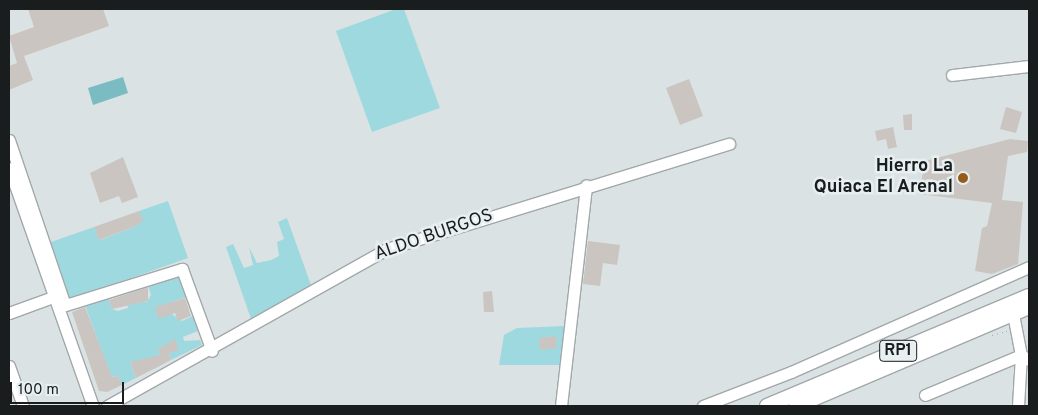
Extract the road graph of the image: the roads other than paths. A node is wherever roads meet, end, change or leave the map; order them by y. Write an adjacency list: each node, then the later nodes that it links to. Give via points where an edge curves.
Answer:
1 (1029, 66): 2 (street)
2 (952, 75)
3 (9, 140): 10 (street)
4 (729, 144): 6 (street, ALDO BURGOS)
5 (9, 168): 7 (street)
6 (586, 185): 14 (street, ALDO BURGOS, via 388,249); 21 (street)
7 (12, 191): 10 (street)
8 (1029, 267): 22 (street, via 792,372)
9 (1029, 296): 23 (main road, RP1)
10 (59, 303): 12 (street); 14 (street, via 182,269); 19 (street)
11 (1029, 307): 13 (main road, RP1)
12 (9, 313)
13 (1013, 314): 15 (street); 24 (main road, RP1)
14 (212, 351): 20 (street, ALDO BURGOS)
15 (1025, 358): 17 (street); 25 (street)
16 (9, 366): 18 (street)
17 (925, 395)
18 (23, 406)
19 (93, 406)
20 (107, 406)
21 (561, 406)
22 (703, 406)
23 (767, 406)
24 (796, 406)
25 (1018, 406)

